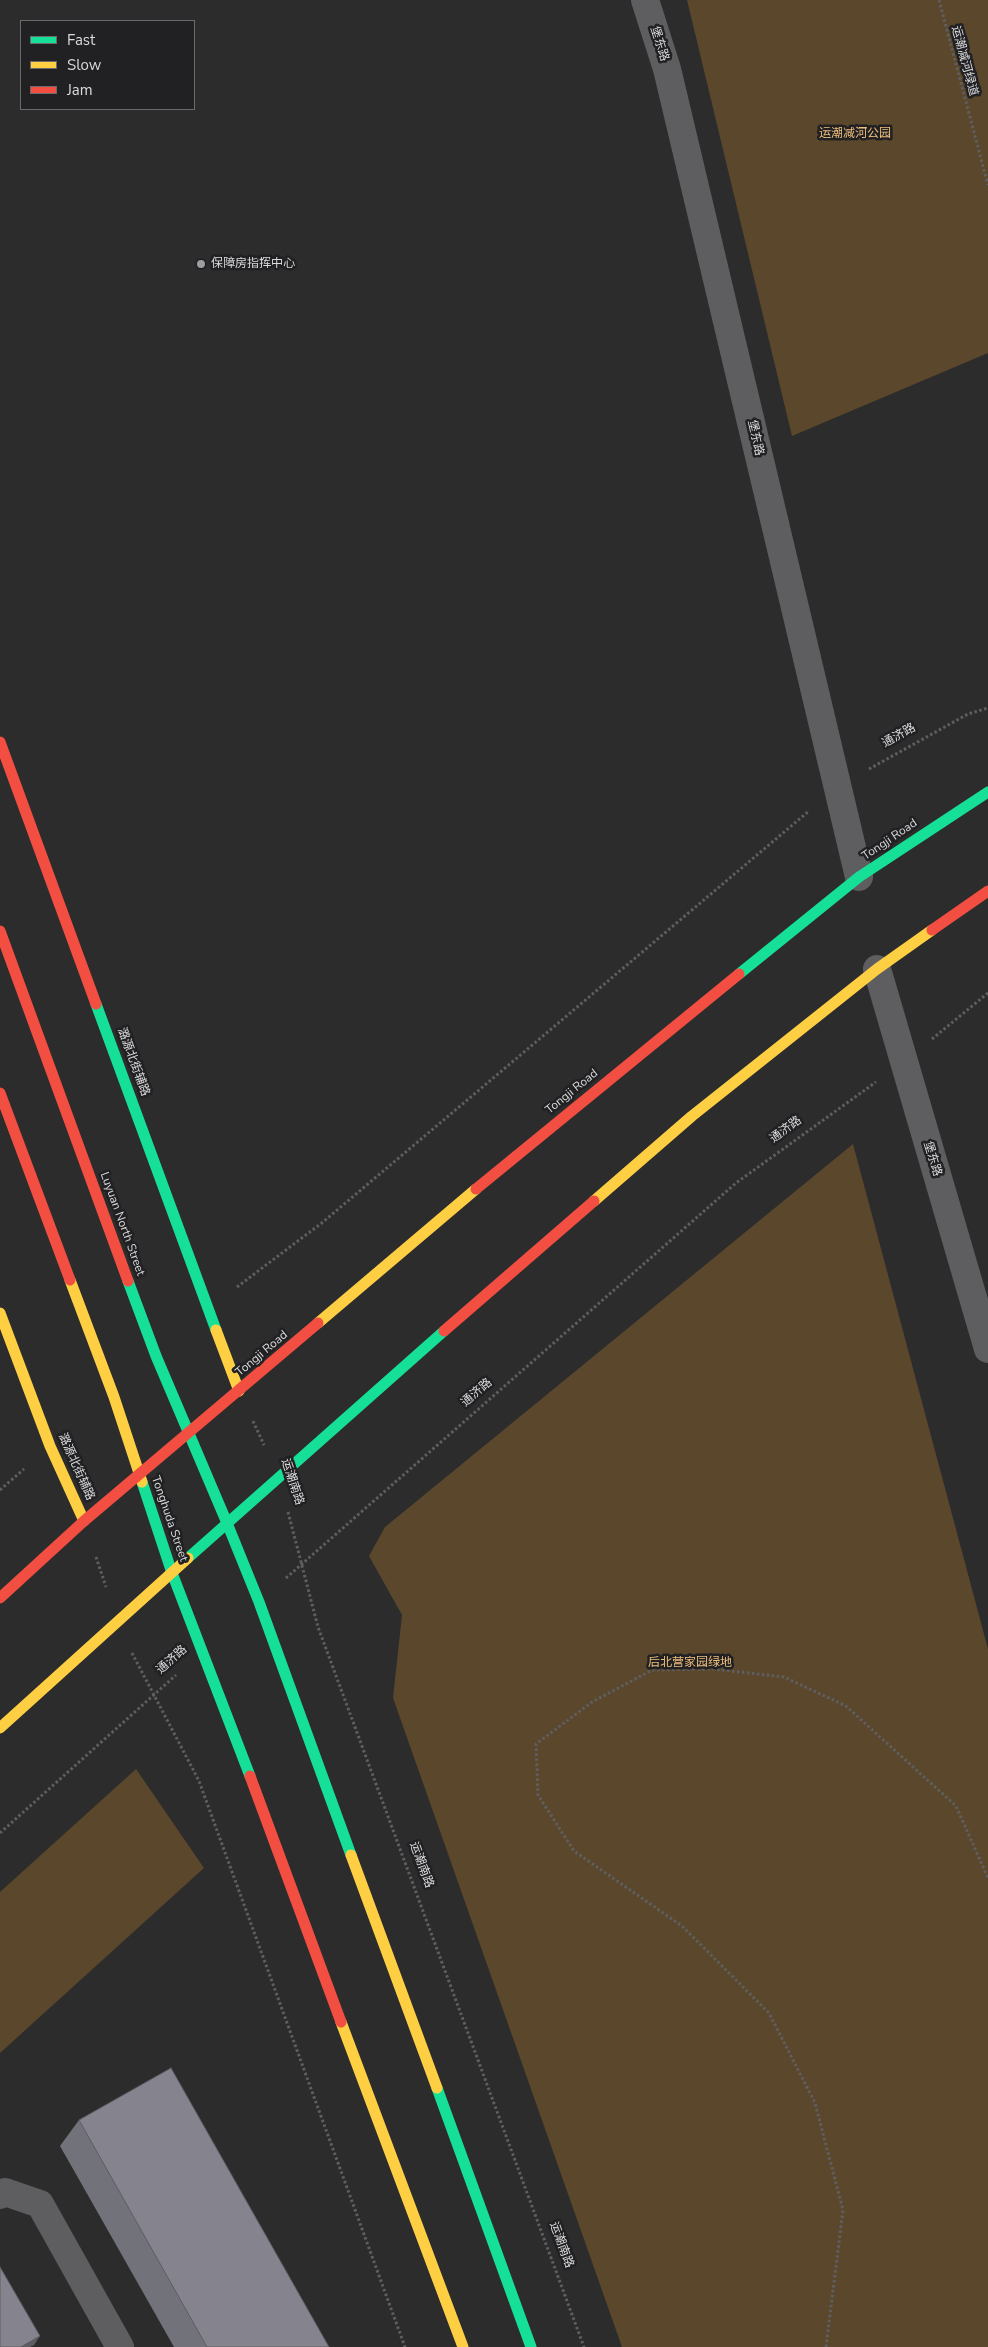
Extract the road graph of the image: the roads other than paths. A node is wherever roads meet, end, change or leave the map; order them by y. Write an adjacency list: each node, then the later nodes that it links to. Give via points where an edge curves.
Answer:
1 (645, 0): 4 (street, 堡东路, via 667,68)
2 (0, 742): 11 (main road, 潞源北街辅路)
3 (988, 792): 4 (main road, Tongji Road)
4 (859, 877): 11 (main road, Tongji Road, via 495,1173)
5 (988, 891): 7 (main road)
6 (0, 931): 12 (main road, Luyuan North Street, via 156,1356)
7 (877, 969): 10 (street, 堡东路); 15 (main road, via 692,1116)
8 (0, 1094): 13 (main road, via 114,1397)
9 (0, 1313): 14 (main road, 潞源北街辅路, via 50,1446)
10 (988, 1349)
11 (239, 1391): 12 (main road, Tongji Road)
12 (188, 1434): 13 (main road); 15 (main road, Luyuan North Street)
13 (139, 1475): 14 (main road); 16 (main road, Tonghuda Street)
14 (84, 1521): 17 (main road)
15 (228, 1523): 16 (main road); 22 (main road)
16 (172, 1573): 18 (main road); 21 (main road)
17 (0, 1598)
18 (0, 1728)
19 (0, 2195): 20 (street, via 5,2192 40,2204)
20 (120, 2347)
21 (463, 2347)
22 (531, 2347)

